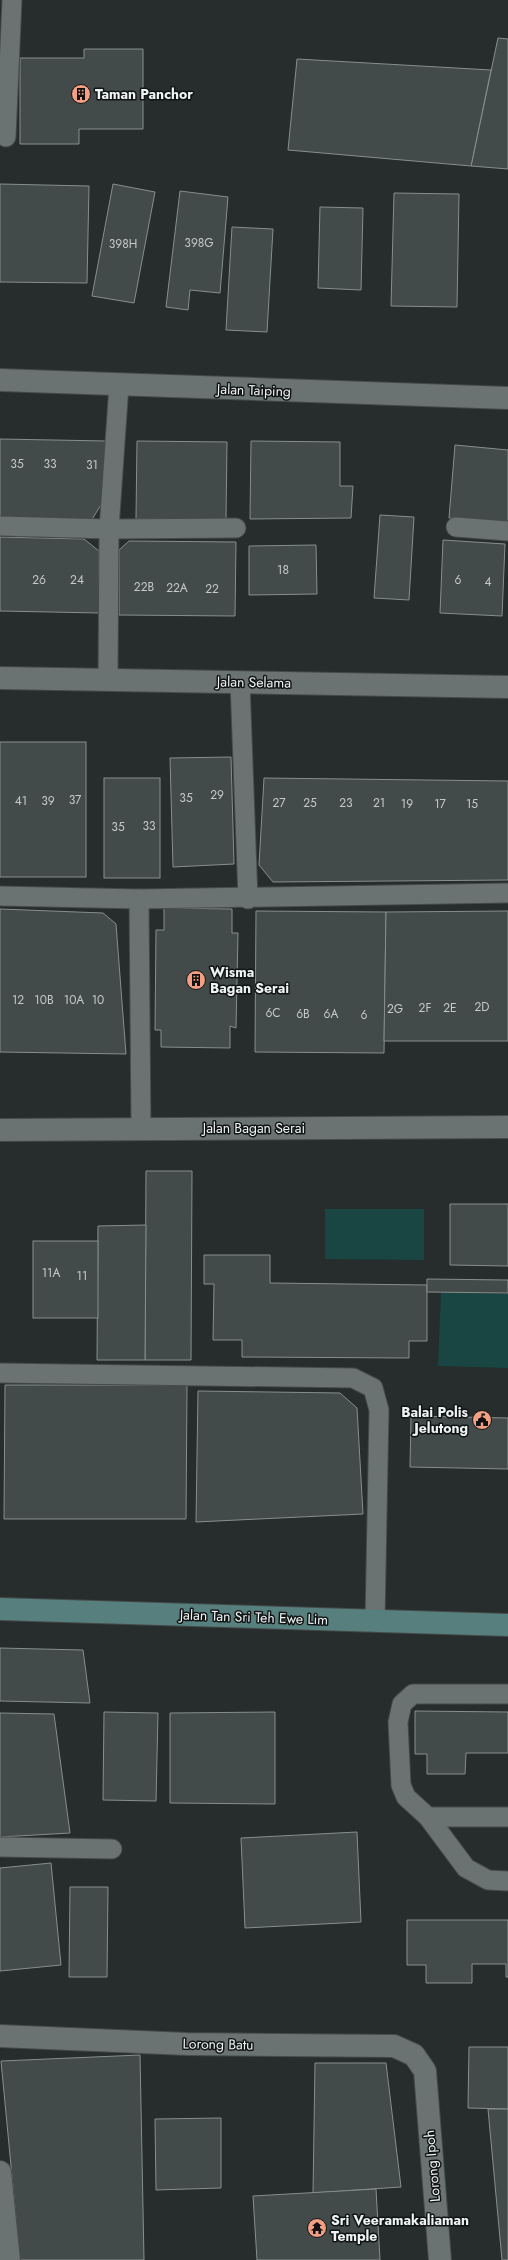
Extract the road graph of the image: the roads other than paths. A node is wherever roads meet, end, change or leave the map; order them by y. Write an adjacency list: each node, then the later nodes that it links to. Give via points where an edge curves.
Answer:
1 (12, 0): 2 (lane)
2 (6, 136)
3 (0, 380): 4 (street, Jalan Taiping)
4 (119, 385): 5 (street, Jalan Taiping); 9 (lane)
5 (508, 398)
6 (0, 526): 9 (lane)
7 (456, 527): 10 (lane)
8 (236, 528): 9 (lane)
9 (109, 529): 12 (lane)
10 (508, 531)
11 (0, 678): 12 (street, Jalan Selama)
12 (108, 679): 13 (street, Jalan Selama)
13 (240, 682): 14 (street, Jalan Selama); 17 (lane)
14 (508, 687)
15 (508, 893): 17 (lane)
16 (0, 896): 18 (lane)
17 (248, 899): 18 (lane)
18 (139, 900): 20 (lane)
19 (508, 1127): 20 (street, Jalan Bagan Serai)
20 (141, 1129): 21 (street, Jalan Bagan Serai)
21 (0, 1130)
22 (0, 1373): 24 (lane, via 353,1378 373,1388 379,1410)
23 (0, 1609): 24 (main road, Jalan Tan Sri Teh Ewe Lim)
24 (375, 1621): 25 (main road, Jalan Tan Sri Teh Ewe Lim)
25 (508, 1625)
26 (508, 1694): 27 (lane, via 413,1694 402,1704 398,1722 401,1785 406,1797)
27 (428, 1817): 28 (lane); 31 (lane, via 466,1868 488,1880)
28 (508, 1817)
29 (0, 1847): 30 (lane)
30 (112, 1849)
31 (508, 1881)
32 (0, 2036): 33 (street, Lorong Batu, via 187,2044 394,2046 414,2055)
33 (425, 2071): 36 (street, Lorong Ipoh)
34 (0, 2172): 35 (street)
35 (9, 2260)
36 (440, 2260)

